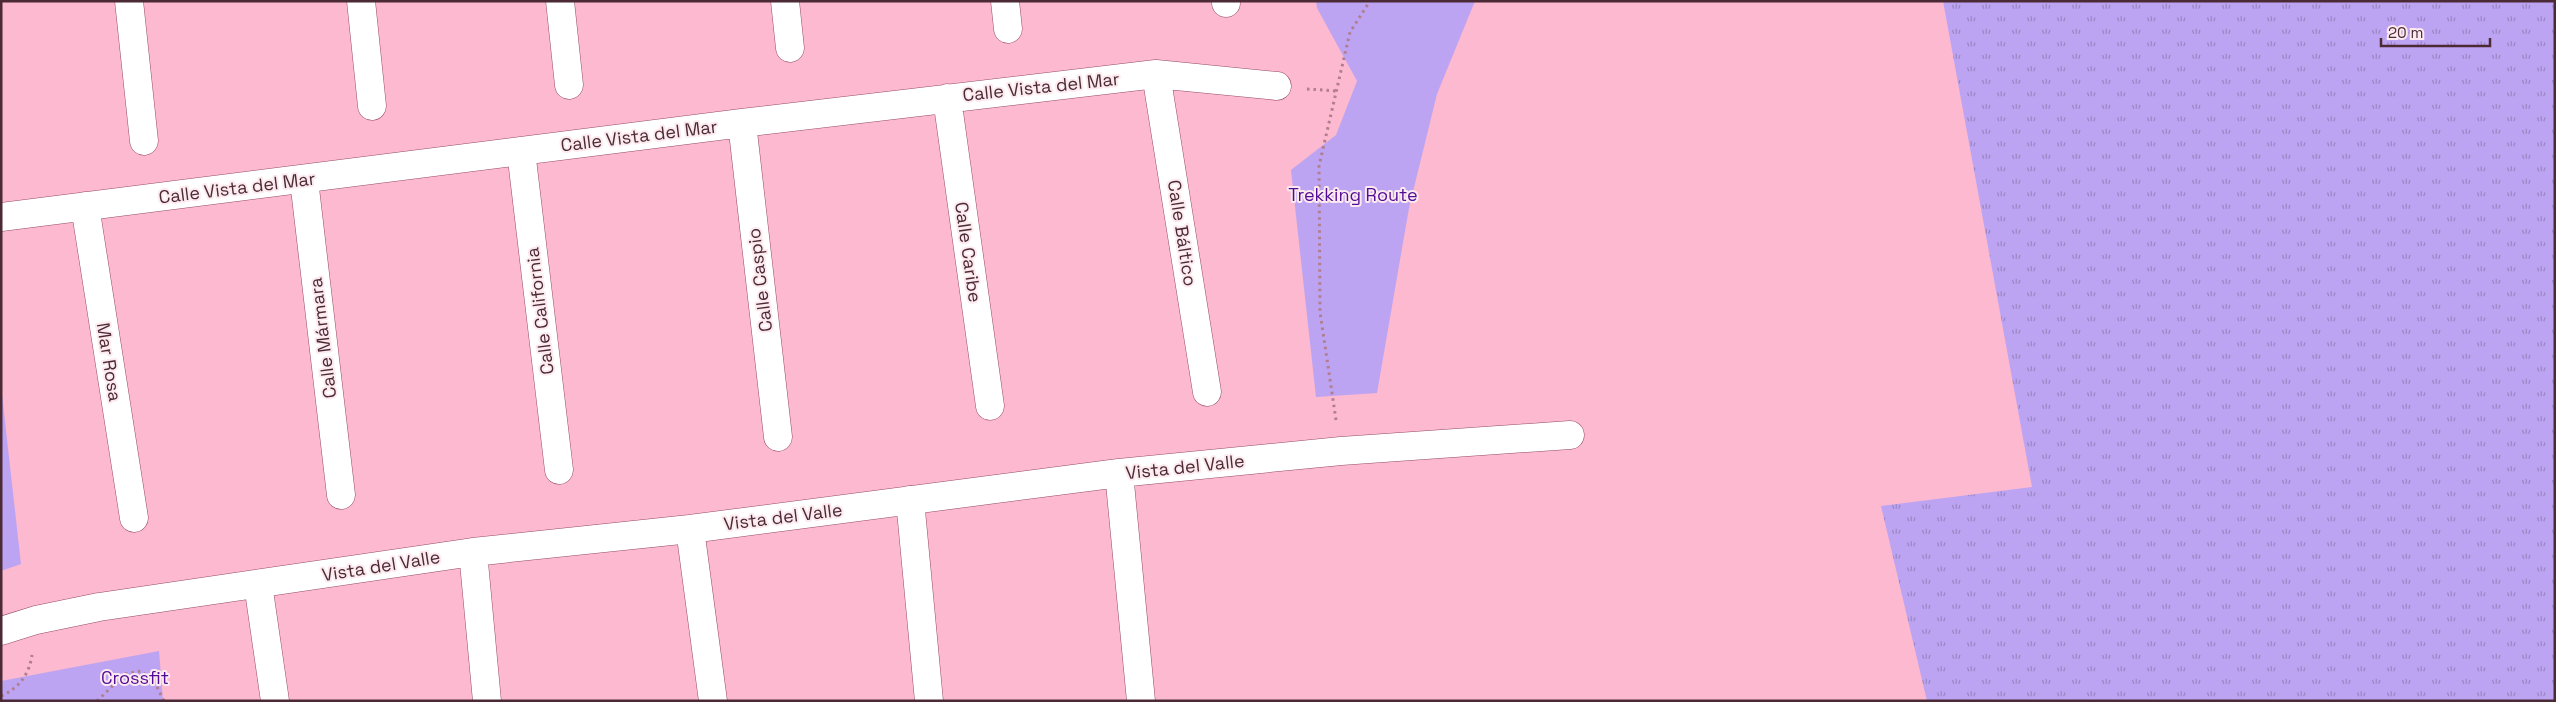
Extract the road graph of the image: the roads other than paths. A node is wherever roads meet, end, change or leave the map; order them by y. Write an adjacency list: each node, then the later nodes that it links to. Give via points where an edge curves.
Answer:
1 (129, 1): 14 (street)
2 (361, 1): 12 (street)
3 (560, 1): 9 (street)
4 (785, 1): 7 (street)
5 (1004, 1): 6 (street)
6 (1008, 30)
7 (790, 48)
8 (1156, 74): 10 (street, Calle Vista del Mar); 11 (street, Calle Vista del Mar); 19 (street, Calle Báltico)
9 (569, 85)
10 (1277, 86)
11 (947, 98): 13 (street, Calle Vista del Mar); 20 (street, Calle Caribe)
12 (372, 106)
13 (742, 123): 15 (street, Calle Vista del Mar); 22 (street, Calle Caspio)
14 (144, 141)
15 (521, 151): 16 (street, Calle Vista del Mar); 23 (street, Calle California)
16 (304, 180): 17 (street, Calle Vista del Mar); 25 (street, Calle Mármara)
17 (85, 206): 18 (street, Calle Vista del Mar); 27 (street, Mar Rosa)
18 (1, 217)
19 (1207, 392)
20 (990, 406)
21 (1570, 435): 24 (street, Vista del Valle, via 1341,451)
22 (778, 437)
23 (559, 470)
24 (1119, 473): 26 (street, Vista del Valle); 36 (street)
25 (341, 496)
26 (910, 500): 28 (street, Vista del Valle); 35 (street)
27 (134, 518)
28 (690, 529): 29 (street, Vista del Valle); 34 (street)
29 (473, 552): 30 (street, Vista del Valle); 33 (street)
30 (258, 584): 31 (street, Vista del Valle, via 100,607 36,620); 32 (street)
31 (1, 632)
32 (275, 701)
33 (487, 701)
34 (713, 701)
35 (929, 701)
36 (1141, 701)

